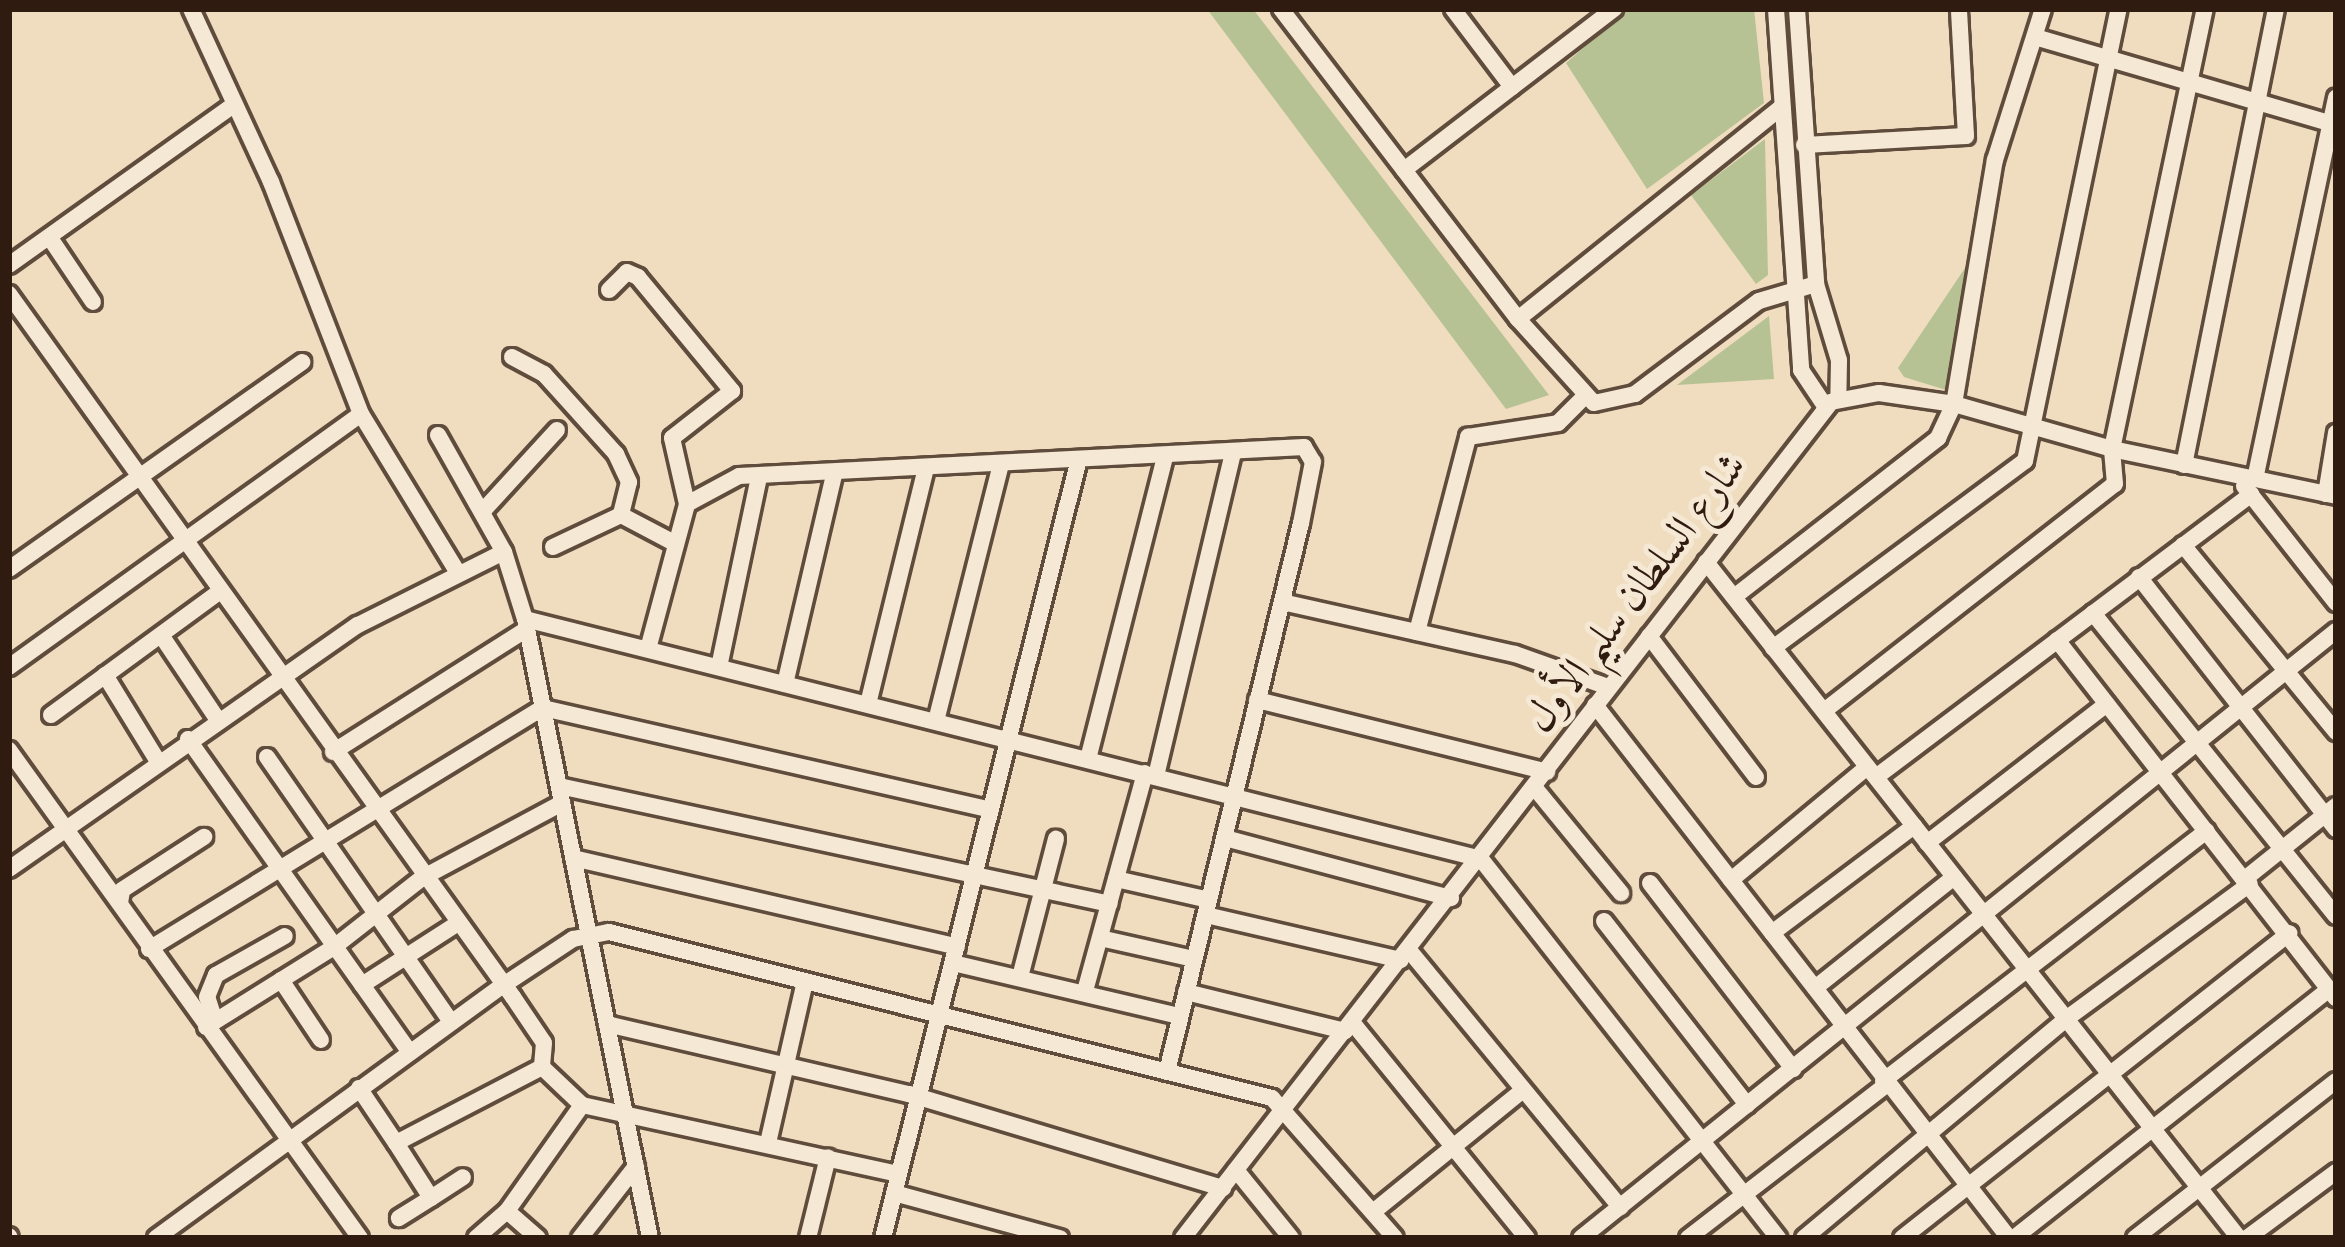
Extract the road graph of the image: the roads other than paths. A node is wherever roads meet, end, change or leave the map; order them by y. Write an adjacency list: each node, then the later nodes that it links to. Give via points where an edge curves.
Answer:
1 (191, 9): 18 (street)
2 (1281, 9): 22 (street)
3 (1454, 9): 15 (street)
4 (1614, 9): 15 (street)
5 (1776, 9): 19 (street)
6 (1797, 9): 21 (street)
7 (1959, 9): 21 (street, via 1966,136)
8 (2043, 9): 12 (street)
9 (2119, 9): 13 (street)
10 (2205, 9): 14 (street)
11 (2276, 9): 17 (street)
12 (2035, 38): 13 (street); 35 (street, via 1995,160)
13 (2107, 58): 14 (street); 37 (street)
14 (2187, 84): 17 (street); 41 (street)
15 (1512, 87): 22 (street)
16 (2336, 98): 20 (street)
17 (2254, 101): 20 (street); 46 (street)
18 (236, 104): 23 (street); 36 (street)
19 (1782, 107): 26 (street); 30 (street)
20 (2333, 125): 51 (street)
21 (1804, 145): 25 (street)
22 (1404, 170): 30 (street)
23 (50, 238): 24 (street); 29 (street)
24 (9, 265)
25 (1816, 284): 26 (street); 34 (street, via 1839,360)
26 (1791, 286): 33 (street, via 1622,401); 34 (street, via 1801,370)
27 (609, 290): 53 (street, via 627,272 638,277 732,391 672,439)
28 (9, 294): 49 (street)
29 (93, 302)
30 (1518, 319): 33 (street)
31 (512, 357): 55 (street, via 544,374 616,454 629,482)
32 (302, 362): 49 (street)
33 (1584, 397): 72 (street, via 1558,422 1468,437)
34 (1832, 402): 35 (street, via 1879,393); 61 (street, شارع السلطان سليم الأول)
35 (1954, 404): 37 (street); 66 (street, via 1938,438)
36 (361, 414): 56 (street); 63 (street)
37 (2036, 428): 41 (street); 76 (street, via 2026,461)
38 (557, 430): 54 (street)
39 (2336, 433): 52 (street)
40 (438, 435): 54 (street)
41 (2112, 449): 46 (street); 91 (street, via 2115,484)
42 (1233, 452): 43 (street); 67 (street, via 1294,445 1310,453); 107 (street)
43 (1165, 458): 44 (street); 102 (street)
44 (1079, 459): 45 (street); 98 (street)
45 (1000, 464): 47 (street); 94 (street)
46 (2184, 465): 51 (street)
47 (926, 467): 48 (street); 86 (street)
48 (834, 475): 50 (street); 83 (street)
49 (138, 476): 56 (street); 62 (street)
50 (759, 477): 53 (street, via 739,476); 79 (street)
51 (2247, 483): 52 (street); 58 (street); 68 (street)
52 (2331, 495)
53 (687, 504): 57 (street)
54 (482, 512): 60 (street)
55 (621, 515): 57 (street); 59 (street)
56 (185, 541): 65 (street); 78 (street)
57 (676, 544): 77 (street)
58 (2183, 545): 64 (street); 80 (street)
59 (553, 547)
60 (504, 552): 63 (street); 70 (street)
61 (1706, 562): 66 (street); 74 (street, شارع السلطان سليم الأول)
62 (9, 569)
63 (458, 573): 81 (street)
64 (2139, 577): 69 (street); 89 (street)
65 (220, 592): 73 (street); 81 (street)
66 (1734, 598): 76 (street)
67 (1282, 602): 72 (street); 85 (street)
68 (2336, 603)
69 (2093, 614): 75 (street); 97 (street)
70 (526, 624): 77 (street); 90 (street); 100 (street)
71 (2336, 631): 80 (street)
72 (1417, 632): 84 (street, via 1589,675)
73 (161, 634): 82 (street); 93 (street)
74 (1649, 636): 84 (street, شارع السلطان سليم الأول); 108 (street)
75 (2057, 640): 87 (street); 106 (street)
76 (1773, 647): 91 (street)
77 (648, 650): 79 (street)
78 (9, 667)
79 (719, 667): 83 (street)
80 (2286, 670): 89 (street); 95 (street)
81 (282, 674): 93 (street); 100 (street)
82 (105, 675): 92 (street); 103 (street)
83 (785, 683): 86 (street)
84 (1608, 687): 88 (street, شارع السلطان سليم الأول)
85 (1257, 700): 105 (street); 110 (street)
86 (868, 704): 94 (street)
87 (2107, 704): 104 (street); 122 (street)
88 (1595, 705): 105 (street, شارع السلطان سليم الأول); 132 (street)
89 (2238, 706): 97 (street); 114 (street)
90 (543, 708): 111 (street); 112 (street); 113 (street)
91 (1824, 711): 106 (street)
92 (51, 715)
93 (218, 719): 96 (street)
94 (936, 721): 98 (street)
95 (2336, 732)
96 (188, 739): 103 (street); 127 (street)
97 (2195, 739): 104 (street); 123 (street)
98 (1010, 740): 102 (street); 113 (street)
99 (9, 750): 115 (street)
100 (333, 752): 112 (street)
101 (267, 757): 121 (street)
102 (1088, 759): 107 (street)
103 (157, 760): 115 (street)
104 (2157, 768): 117 (street); 142 (street)
105 (1547, 772): 109 (street, شارع السلطان سليم الأول)
106 (1872, 772): 116 (street); 132 (street)
107 (1150, 774): 110 (street); 131 (street)
108 (1756, 777)
109 (1535, 788): 125 (street, شارع السلطان سليم الأول); 136 (street)
110 (1235, 793): 119 (street); 125 (street)
111 (560, 794): 124 (street); 128 (street); 130 (street)
112 (375, 811): 121 (street); 130 (street)
113 (992, 811): 128 (street)
114 (2332, 817): 123 (street)
115 (69, 825): 126 (street); 138 (street)
116 (1914, 826): 122 (street); 147 (street)
117 (2207, 831): 133 (street); 157 (street)
118 (204, 837): 138 (street, via 122,890)
119 (1225, 838): 137 (street); 140 (street)
120 (1056, 839): 135 (street)
121 (325, 842): 127 (street); 141 (street)
122 (1927, 842): 129 (street)
123 (2284, 847): 133 (street); 143 (street)
124 (574, 858): 146 (street); 153 (street)
125 (1481, 859): 137 (street, شارع السلطان سليم الأول); 194 (street)
126 (9, 869)
127 (280, 869): 151 (street); 152 (street)
128 (975, 874): 135 (street); 153 (street)
129 (1954, 877): 142 (street); 163 (street)
130 (422, 878): 141 (street); 145 (street)
131 (1116, 879): 139 (street); 140 (street)
132 (1731, 880): 147 (street)
133 (2248, 881): 148 (street); 169 (street)
134 (1650, 883): 179 (street)
135 (1043, 888): 139 (street); 158 (street)
136 (1621, 893)
137 (1451, 898): 154 (street, شارع السلطان سليم الأول)
138 (120, 903): 152 (street)
139 (1110, 904): 150 (street)
140 (1208, 908): 154 (street); 156 (street)
141 (375, 912): 151 (street); 155 (street)
142 (1984, 916): 157 (street); 174 (street)
143 (2336, 916)
144 (1604, 921): 188 (street)
145 (455, 925): 155 (street); 162 (street)
146 (590, 933): 160 (street); 162 (street); 172 (street)
147 (1772, 933): 163 (street)
148 (2289, 933): 166 (street); 181 (street)
149 (285, 936): 171 (street, via 216,975 207,998)
150 (1100, 938): 156 (street); 164 (street)
151 (334, 947): 159 (street); 161 (street)
152 (149, 949): 171 (street)
153 (955, 955): 158 (street); 168 (street)
154 (1405, 955): 173 (street, شارع السلطان سليم الأول); 185 (street)
155 (406, 957): 161 (street); 170 (street)
156 (1194, 959): 165 (street)
157 (2029, 973): 169 (street); 183 (street)
158 (1020, 977): 164 (street)
159 (281, 980): 171 (street); 175 (street)
160 (805, 981): 168 (street); 177 (street)
161 (362, 985): 176 (street)
162 (499, 988): 170 (street); 178 (street, via 544,1043)
163 (1814, 988): 174 (street)
164 (1085, 991): 167 (street)
165 (1186, 992): 167 (street); 173 (street)
166 (2333, 994): 191 (street)
167 (1179, 1016): 180 (street)
168 (939, 1018): 180 (street); 186 (street)
169 (2066, 1019): 181 (street); 192 (street)
170 (451, 1022): 176 (street)
171 (211, 1024): 193 (street)
172 (607, 1024): 177 (street); 190 (street)
173 (1348, 1027): 189 (street, شارع السلطان سليم الأول); 197 (street)
174 (1845, 1027): 179 (street); 183 (street)
175 (320, 1040)
176 (410, 1052): 184 (street)
177 (786, 1066): 186 (street); 196 (street)
178 (542, 1067): 187 (street); 195 (street)
179 (1793, 1069): 188 (street)
180 (1167, 1072): 189 (street)
181 (2111, 1076): 191 (street); 204 (street)
182 (2336, 1081): 206 (street)
183 (1884, 1083): 192 (street); 208 (street)
184 (359, 1088): 193 (street); 195 (street)
185 (1522, 1091): 197 (street); 210 (street)
186 (918, 1101): 202 (street); 205 (street)
187 (583, 1105): 190 (street); 211 (street)
188 (1747, 1105): 194 (street)
189 (1287, 1108): 200 (street, شارع السلطان سليم الأول); 212 (street)
190 (625, 1109): 196 (street); 199 (street)
191 (2152, 1128): 206 (street); 232 (street)
192 (1927, 1132): 204 (street); 230 (street)
193 (288, 1139): 215 (street); 216 (street)
194 (1703, 1139): 208 (street); 210 (street)
195 (396, 1143): 209 (street)
196 (768, 1143): 198 (street)
197 (1454, 1147): 212 (street); 226 (street)
198 (828, 1157): 202 (street); 221 (street)
199 (636, 1166): 219 (street); 220 (street)
200 (1237, 1170): 205 (street, شارع السلطان سليم الأول); 224 (street)
201 (2336, 1172): 234 (street)
202 (899, 1174): 207 (street)
203 (463, 1177): 209 (street)
204 (1968, 1185): 231 (street); 232 (street)
205 (1223, 1188): 214 (street, شارع السلطان سليم الأول)
206 (2197, 1190): 233 (street); 234 (street)
207 (894, 1193): 222 (street); 223 (street)
208 (1743, 1194): 228 (street); 229 (street)
209 (430, 1198): 213 (street)
210 (1620, 1207): 227 (street)
211 (507, 1210): 217 (street); 218 (street)
212 (1373, 1212): 225 (street)
213 (400, 1218)
214 (1186, 1236)
215 (156, 1238)
216 (360, 1238)
217 (476, 1238)
218 (538, 1238)
219 (580, 1238)
220 (650, 1238)
221 (808, 1238)
222 (883, 1238)
223 (1060, 1238)
224 (1291, 1238)
225 (1394, 1238)
226 (1527, 1238)
227 (1581, 1238)
228 (1688, 1238)
229 (1778, 1238)
230 (1804, 1238)
231 (1902, 1238)
232 (2012, 1238)
233 (2135, 1238)
234 (2243, 1238)

